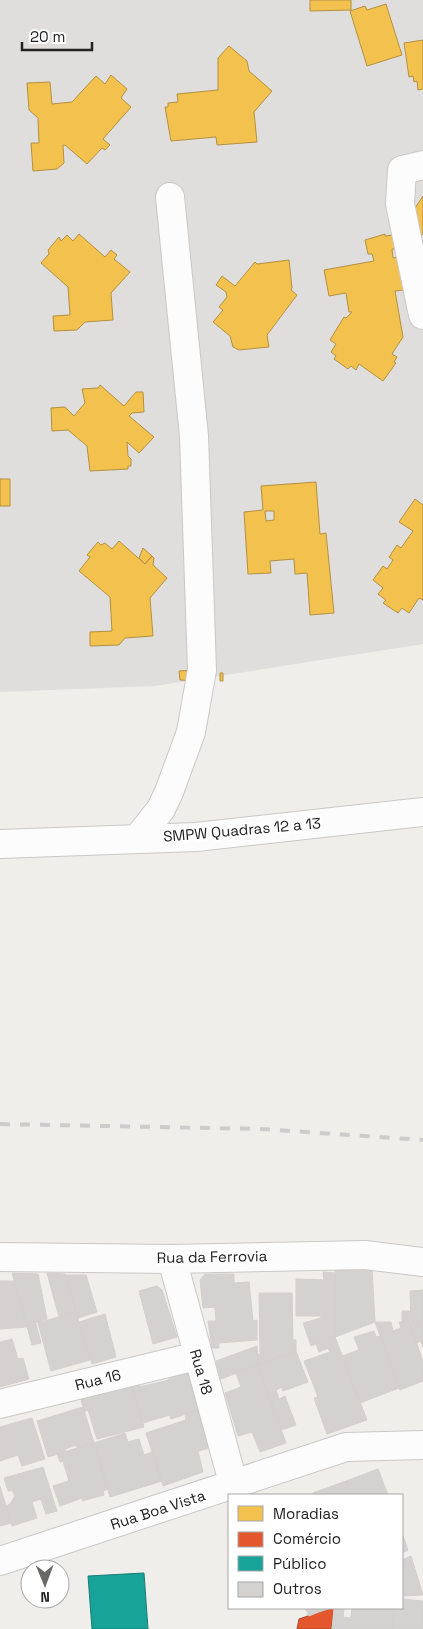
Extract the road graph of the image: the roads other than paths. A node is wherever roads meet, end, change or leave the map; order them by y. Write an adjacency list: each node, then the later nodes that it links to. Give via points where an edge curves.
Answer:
1 (423, 165): 3 (street, via 402,170 400,204)
2 (170, 197): 5 (street, via 194,436 202,670 191,732 169,792)
3 (423, 315)
4 (423, 812): 5 (street, SMPW Quadras 12 a 13, via 196,837)
5 (138, 838): 6 (street, SMPW Quadras 12 a 13)
6 (0, 844)
7 (0, 1257): 8 (street, Rua da Ferrovia)
8 (172, 1258): 9 (street, Rua da Ferrovia, via 364,1255); 10 (street, Rua 18)
9 (423, 1262)
10 (197, 1356): 11 (street, Rua 16); 13 (street, Rua 18)
11 (0, 1404)
12 (423, 1445): 13 (street, Rua Boa Vista, via 346,1447)
13 (234, 1486): 14 (street, Rua Boa Vista)
14 (3, 1564)

